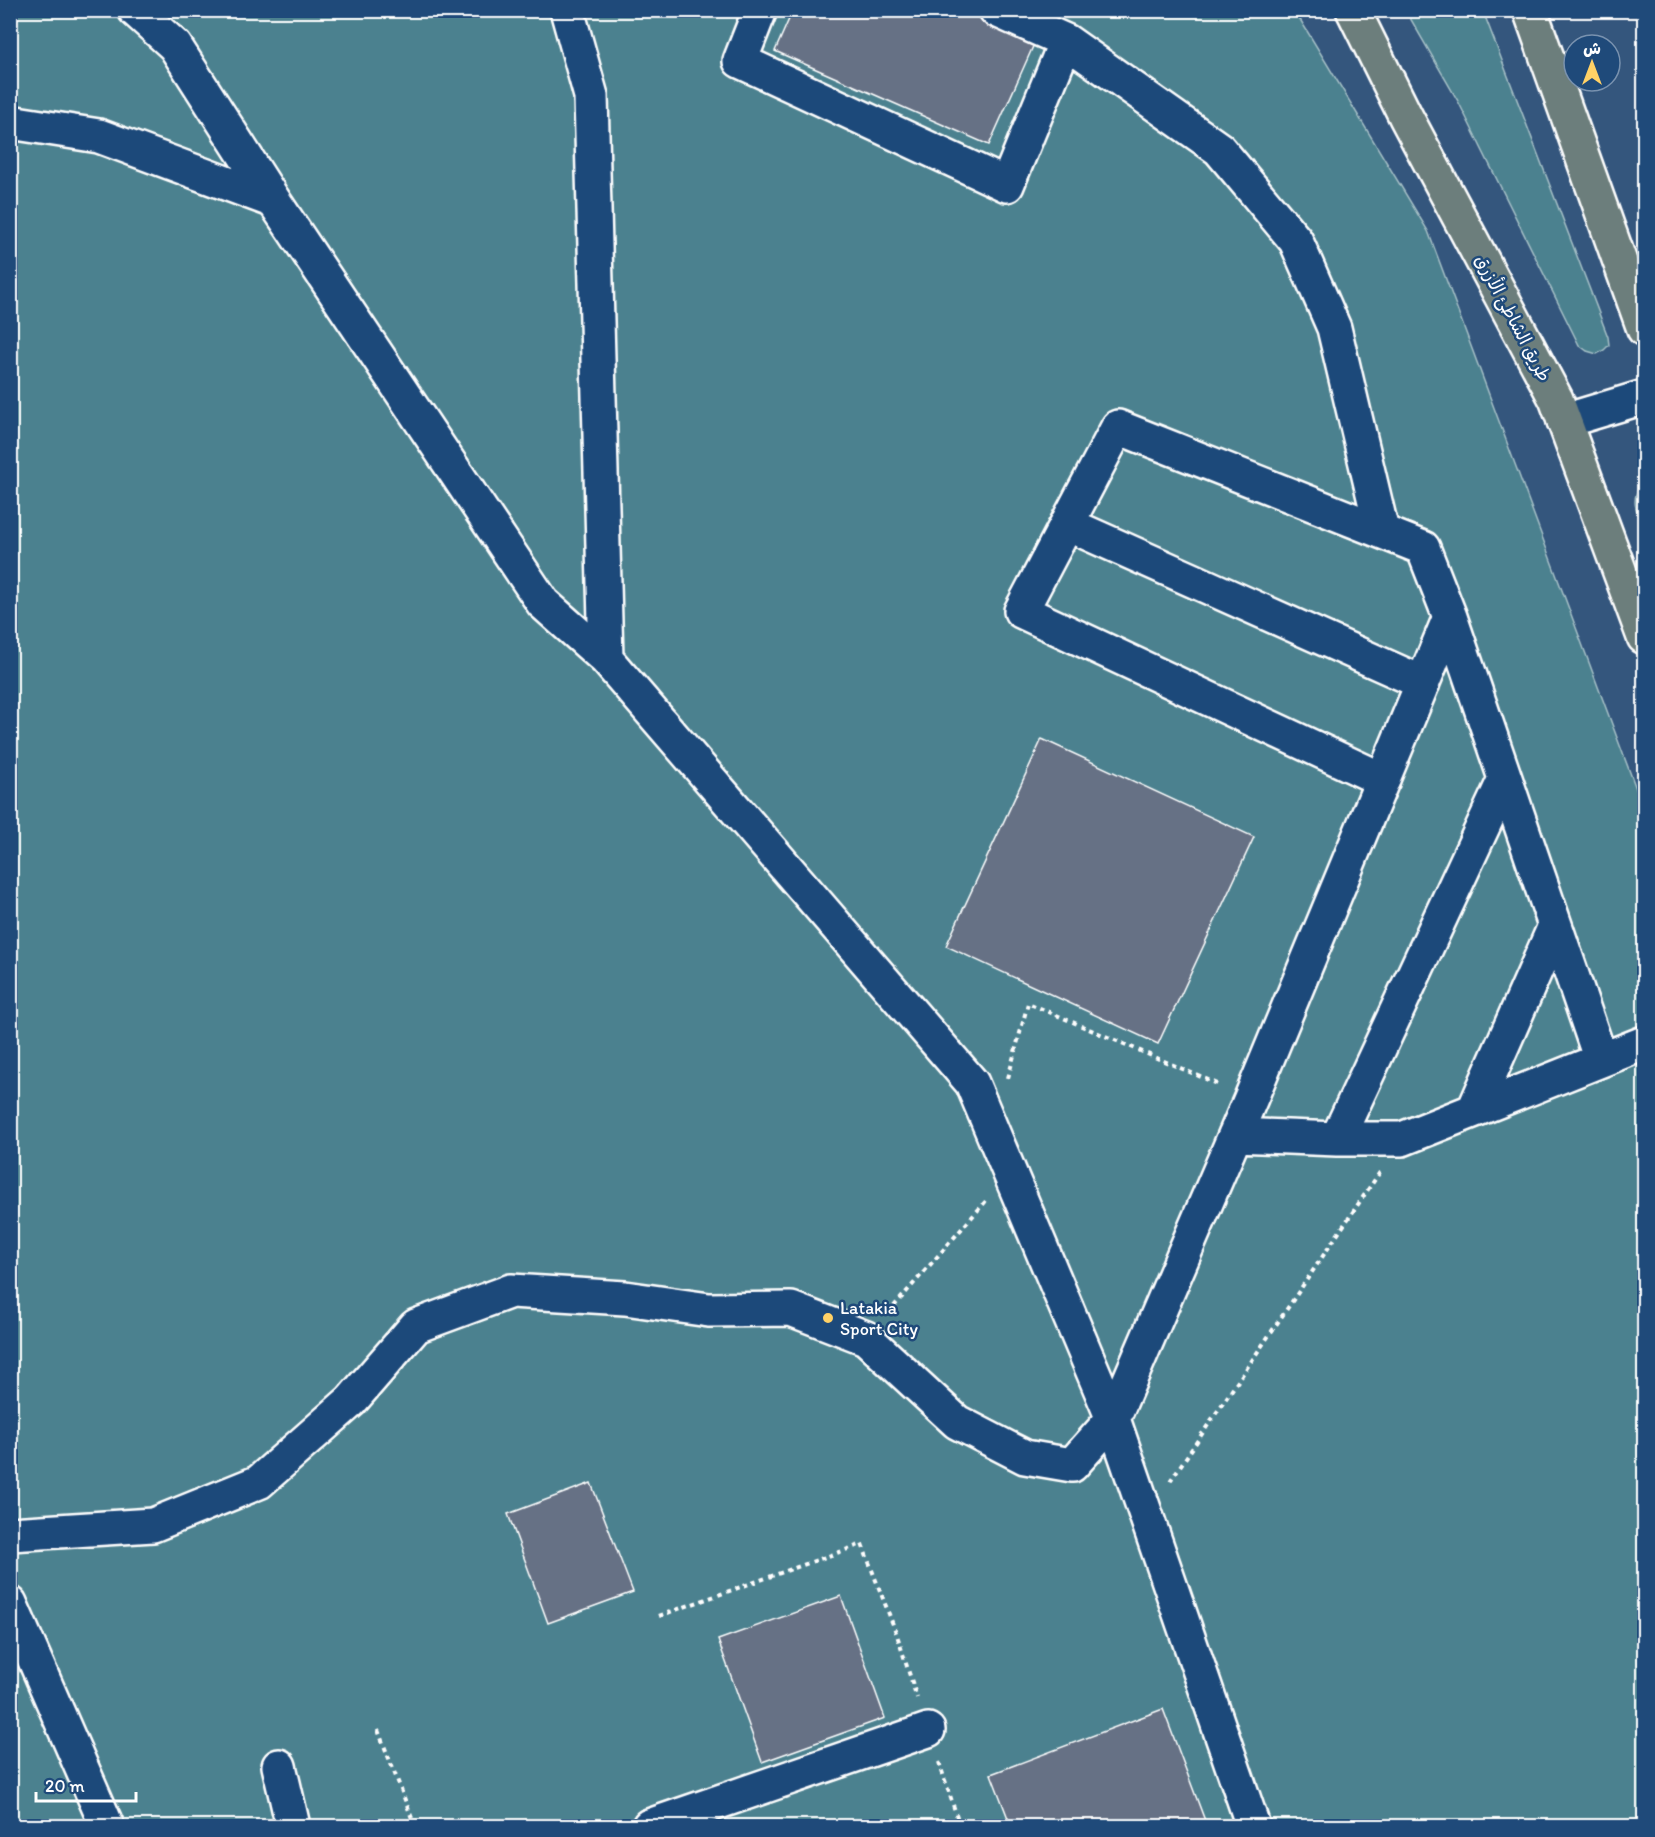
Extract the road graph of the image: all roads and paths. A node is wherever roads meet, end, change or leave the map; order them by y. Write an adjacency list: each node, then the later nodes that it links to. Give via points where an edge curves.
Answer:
1 (135, 10): 9 (street, via 175,46)
2 (567, 10): 17 (street, via 591,96)
3 (760, 10): 7 (street, via 740,62 1007,185)
4 (996, 10): 7 (street)
5 (1353, 10): 12 (main road, طريق الشاطئ الأزرق)
6 (1530, 10): 10 (main road)
7 (1066, 41): 14 (street, via 1219,149 1296,241 1334,328)
8 (10, 122): 9 (street, via 99,136)
9 (274, 201): 17 (street, via 543,603)
10 (1644, 329)
11 (1644, 397): 12 (street)
12 (1564, 421): 16 (main road, طريق الشاطئ الأزرق)
13 (1067, 524): 14 (street, via 1118,427); 18 (street); 20 (street, via 1022,611)
14 (1382, 531): 15 (street, via 1423,548)
15 (1450, 617): 18 (street); 19 (street)
16 (1644, 637)
17 (606, 659): 30 (street, via 972,1083)
18 (1423, 683): 20 (street)
19 (1505, 779): 21 (street); 28 (street)
20 (1383, 780): 25 (street)
21 (1555, 926): 23 (street); 26 (street)
22 (1644, 1043): 23 (street)
23 (1601, 1060): 26 (street)
24 (1008, 1079): 25 (path, via 1028,1003)
25 (1251, 1098): 27 (street)
26 (1474, 1110): 29 (street)
27 (1235, 1135): 28 (street); 32 (street)
28 (1337, 1139): 29 (street)
29 (1402, 1139): 33 (path)
30 (1011, 1174): 31 (path); 32 (street)
31 (866, 1338): 32 (street, via 957,1422 1025,1457 1072,1465); 34 (street, via 791,1309 709,1310 625,1298 512,1292 416,1326 351,1401 259,1482 153,1525)
32 (1113, 1419): 33 (street)
33 (1146, 1516): 41 (street)
34 (10, 1534)
35 (10, 1603): 42 (street)
36 (659, 1616): 37 (path, via 862,1544)
37 (897, 1635)
38 (378, 1730): 44 (path)
39 (928, 1730): 45 (street)
40 (279, 1766): 43 (street)
41 (1254, 1825)
42 (107, 1827)
43 (293, 1827)
44 (415, 1827)
45 (649, 1827)

